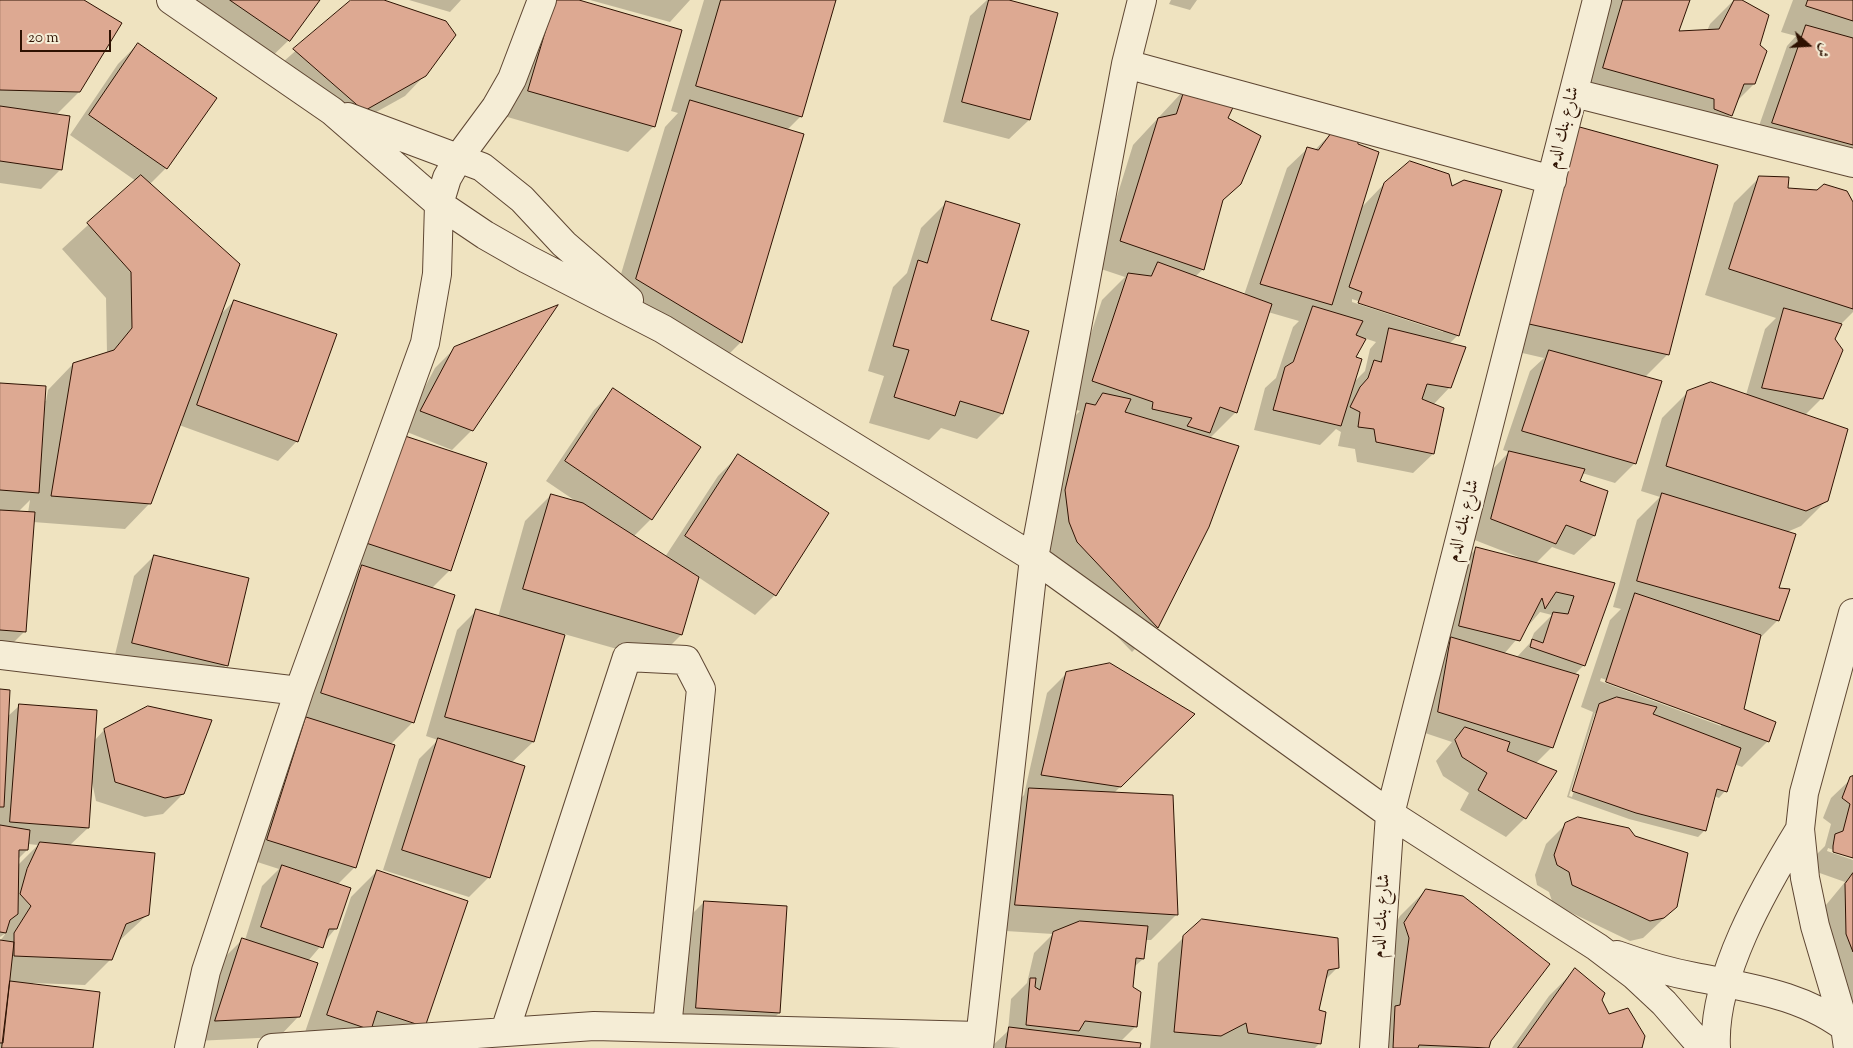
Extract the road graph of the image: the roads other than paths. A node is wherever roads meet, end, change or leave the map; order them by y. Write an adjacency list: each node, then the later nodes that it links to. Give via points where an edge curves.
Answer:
1 (171, 0): 7 (street)
2 (542, 0): 8 (street, via 512,78 496,107)
3 (1142, 0): 5 (street)
4 (1591, 1): 6 (street, شارع بنك الدم)
5 (1126, 64): 10 (street); 13 (street)
6 (1574, 93): 9 (street); 10 (street, شارع بنك الدم)
7 (332, 111): 8 (street); 11 (street)
8 (459, 157): 11 (street, via 447,178); 12 (street, via 482,166 522,199 564,244)
9 (1853, 163)
10 (1552, 180): 17 (street, شارع بنك الدم)
11 (439, 204): 12 (street, via 527,259); 16 (street, via 438,274 426,343)
12 (663, 329): 13 (street)
13 (1034, 558): 17 (street); 25 (street)
14 (1853, 613): 18 (street, via 1804,793)
15 (0, 655): 16 (street)
16 (299, 691): 26 (street, via 206,971)
17 (1390, 814): 19 (street); 28 (street, شارع بنك الدم)
18 (1800, 829): 20 (street, via 1767,885); 23 (street, via 1805,878 1815,926)
19 (1598, 947): 20 (street, via 1663,970); 29 (street, via 1664,1002)
20 (1725, 983): 23 (street, via 1757,988 1817,1010); 30 (street, via 1718,1009)
21 (667, 1028): 22 (street, via 701,689 686,660 627,656); 24 (street); 25 (street)
22 (505, 1031): 24 (street); 27 (street)
23 (1849, 1036)
24 (594, 1037)
25 (979, 1042)
26 (189, 1048)
27 (272, 1048)
28 (1374, 1048)
29 (1704, 1048)
30 (1716, 1048)

